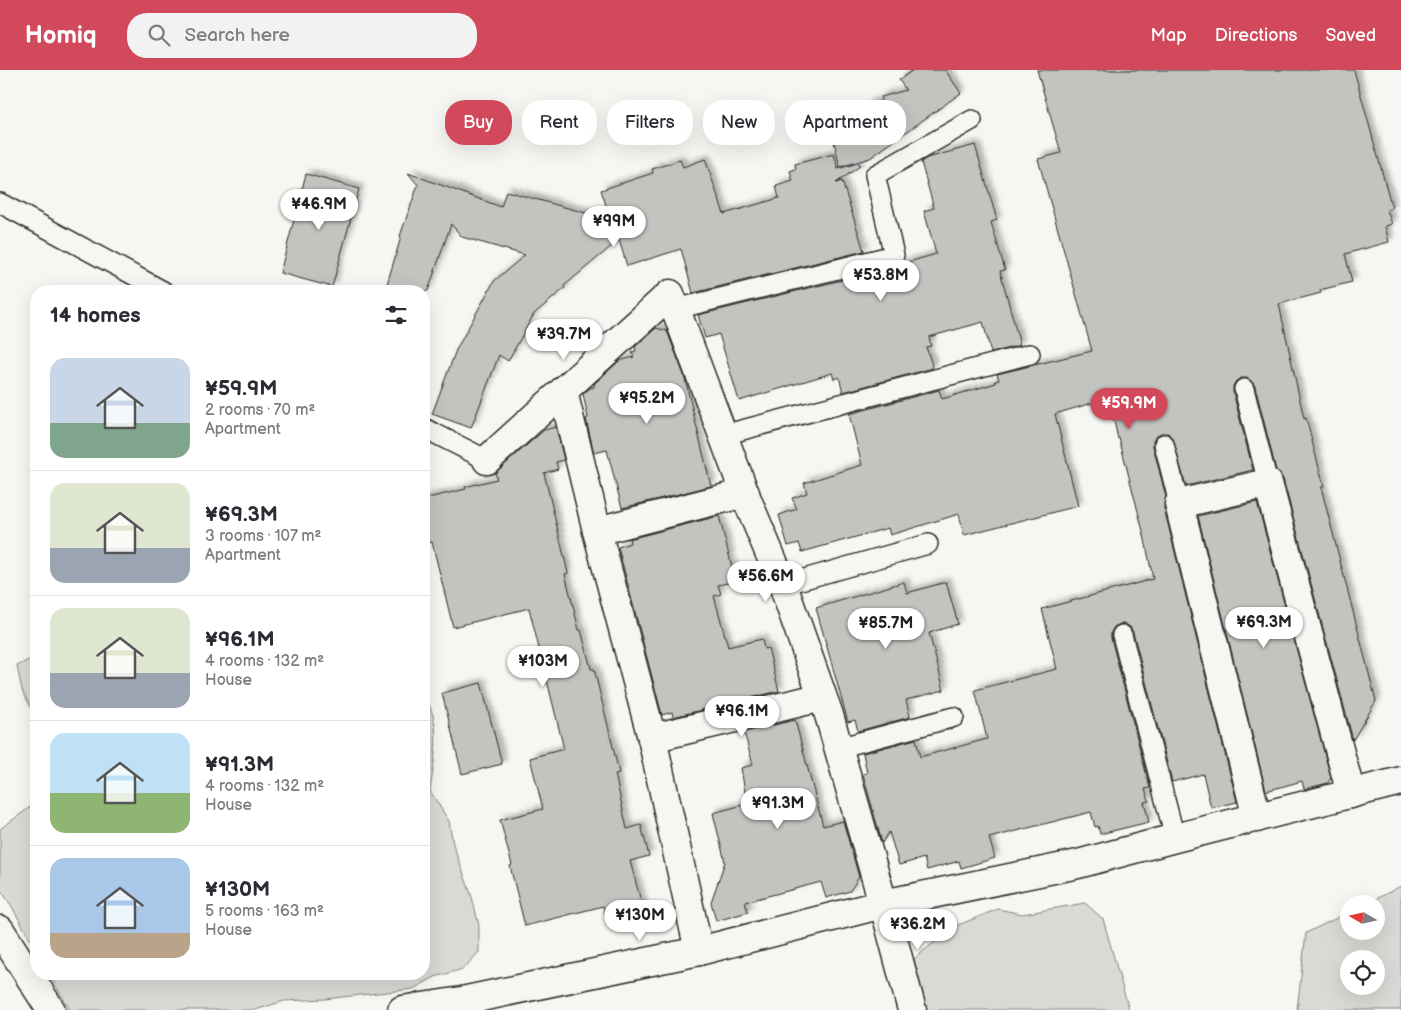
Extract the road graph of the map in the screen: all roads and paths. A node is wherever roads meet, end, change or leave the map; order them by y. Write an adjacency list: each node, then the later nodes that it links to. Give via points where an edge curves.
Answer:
1 (972, 120): 4 (lane, via 875,175 894,254)
2 (0, 203): 3 (lane)
3 (152, 285)
4 (676, 309): 7 (street, via 670,294); 9 (street)
5 (1030, 354): 9 (lane)
6 (1244, 389): 12 (lane)
7 (563, 392): 11 (street); 15 (street)
8 (430, 431): 11 (lane)
9 (722, 435): 13 (street)
10 (1164, 444): 14 (lane)
11 (487, 460)
12 (1268, 483): 14 (street); 24 (street)
13 (745, 493): 15 (street); 17 (street)
14 (1179, 504): 25 (street)
15 (597, 531): 21 (street)
16 (928, 544): 17 (lane)
17 (783, 585): 19 (street)
18 (1122, 635): 26 (lane)
19 (822, 697): 21 (street); 22 (street)
20 (954, 717): 22 (lane)
21 (652, 738): 29 (street)
22 (838, 748): 27 (street)
23 (1401, 780): 24 (street)
24 (1351, 794): 25 (street)
25 (1258, 818): 26 (street)
26 (1175, 838): 27 (street, via 1078,864)
27 (883, 904): 29 (street); 34 (street)
28 (0, 930): 30 (street)
29 (699, 951): 33 (street, via 462,1001)
30 (30, 977)
31 (32, 980): 32 (street)
32 (51, 1010)
33 (402, 1010)
34 (912, 1010)

